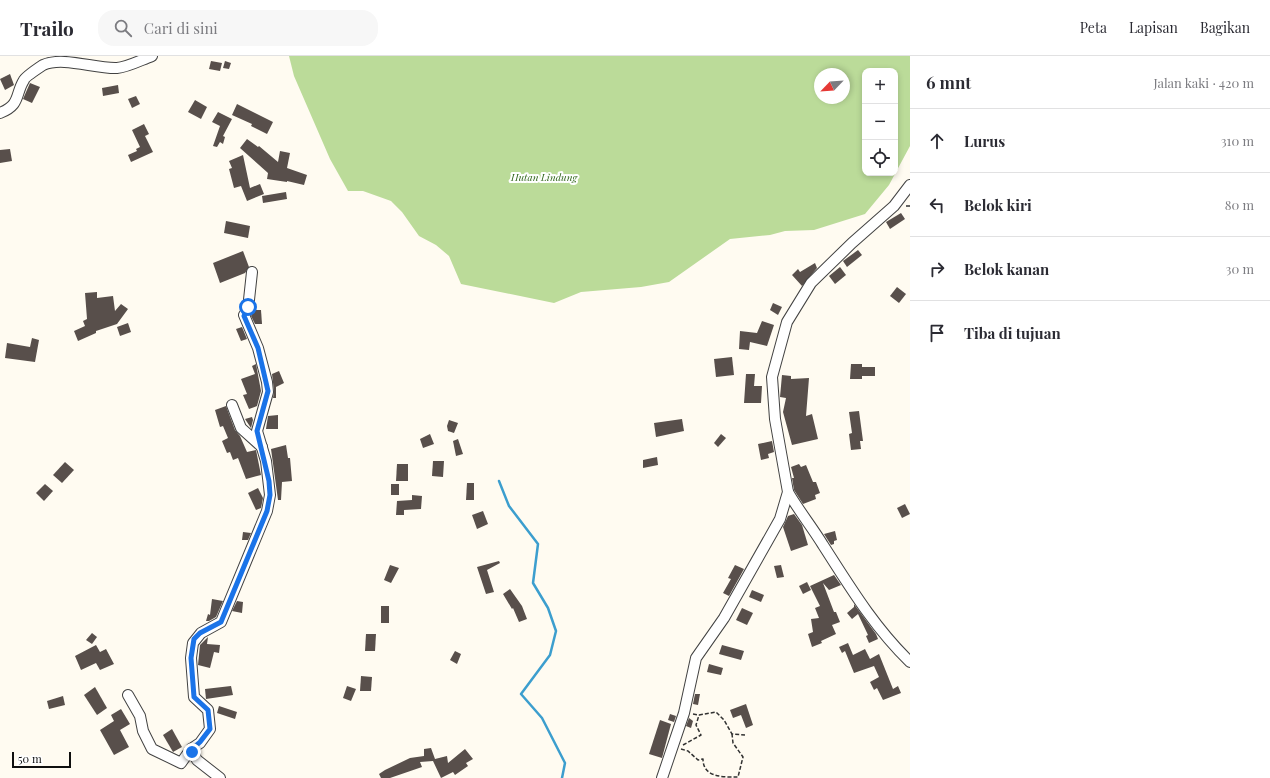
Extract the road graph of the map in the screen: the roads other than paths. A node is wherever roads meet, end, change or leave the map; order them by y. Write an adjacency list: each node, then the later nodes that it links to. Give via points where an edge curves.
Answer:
1 (152, 56): 2 (street, via 118,68 58,62 43,65 24,78 18,98 8,109)
2 (0, 113)
3 (910, 185): 7 (street, via 894,206 811,283 787,322 772,377 775,419)
4 (252, 272): 6 (street, via 248,309 244,316 258,348 267,382 268,392 257,431)
5 (232, 405): 6 (street, via 241,428)
6 (262, 447): 10 (street, via 270,488 267,511 221,622 200,633 193,643 191,658 194,697 208,710 210,729)
7 (788, 492): 8 (street, via 853,594 892,645); 12 (street, via 780,518 724,618 696,658 684,713)
8 (910, 662)
9 (128, 695): 10 (street, via 140,716 143,731 152,748 181,763)
10 (191, 750): 11 (street, via 197,760)
11 (220, 778)
12 (662, 778)

